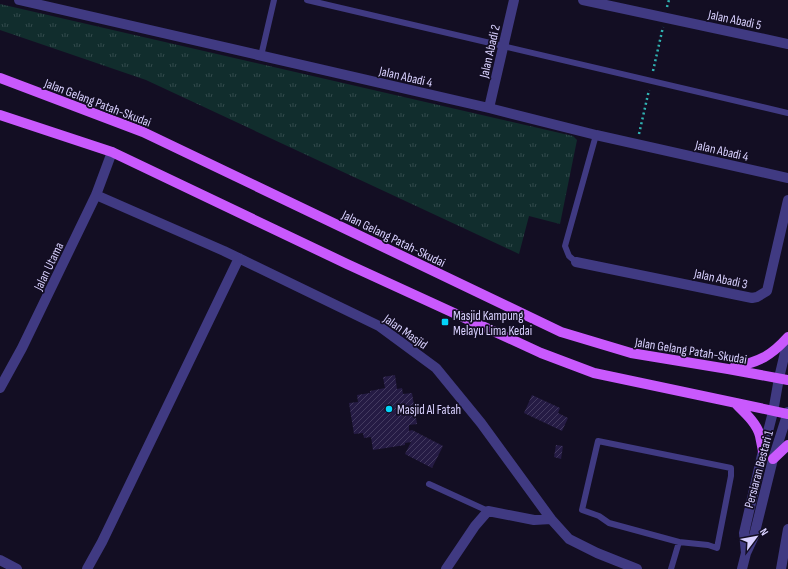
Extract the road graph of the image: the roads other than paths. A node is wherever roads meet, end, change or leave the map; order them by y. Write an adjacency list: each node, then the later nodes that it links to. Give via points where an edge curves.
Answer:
1 (20, 0): 8 (street, Jalan Abadi 4)
2 (274, 0): 8 (lane)
3 (307, 0): 7 (lane)
4 (514, 0): 7 (street, Jalan Abadi 2)
5 (583, 0): 6 (street, Jalan Abadi 5)
6 (788, 44)
7 (503, 46): 10 (street, Jalan Abadi 2); 11 (lane)
8 (261, 56): 10 (street, Jalan Abadi 4)
9 (0, 78): 21 (main road, Jalan Gelang Patah-Skudai, via 143,132 561,332 631,353)
10 (489, 108): 13 (street, Jalan Abadi 4)
11 (788, 113)
12 (0, 116): 14 (main road)
13 (596, 135): 15 (street, Jalan Abadi 4); 19 (lane, via 565,246 569,256)
14 (112, 152): 16 (street, Jalan Utama); 24 (main road, via 541,353 594,373)
15 (788, 178)
16 (96, 195): 18 (street, Jalan Masjid); 23 (street, Jalan Utama)
17 (788, 200): 19 (street, Jalan Abadi 3, via 767,291 757,297)
18 (239, 258): 32 (street, Jalan Masjid, via 379,326 436,368 481,422); 39 (street)
19 (576, 262)
20 (788, 339): 21 (main road, via 759,361); 22 (street, Persiaran Bestari 1)
21 (728, 369): 22 (main road, Jalan Gelang Patah-Skudai)
22 (784, 379): 25 (street, Persiaran Bestari 1)
23 (0, 388)
24 (735, 403): 25 (main road); 28 (main road, via 749,417 760,434)
25 (773, 412): 26 (main road); 28 (street, Persiaran Bestari 1)
26 (788, 414): 29 (street, Persiaran Bestari 1)
27 (788, 445): 29 (main road)
28 (762, 451): 36 (street, Persiaran Bestari 1, via 744,533)
29 (774, 459): 36 (street, Persiaran Bestari 1, via 754,536)
30 (429, 484): 31 (lane)
31 (488, 511): 32 (street, via 534,520); 40 (street)
32 (552, 519): 41 (street, Jalan Masjid, via 569,539)
33 (788, 529): 35 (street)
34 (679, 542): 34 (lane, via 718,548 731,468 598,441 582,510 609,523); 42 (lane)
35 (786, 550): 44 (street)
36 (746, 553): 43 (street, Persiaran Bestari 1)
37 (0, 560): 38 (street)
38 (17, 569)
39 (87, 569)
40 (446, 569)
41 (637, 569)
42 (671, 569)
43 (742, 569)
44 (780, 569)

